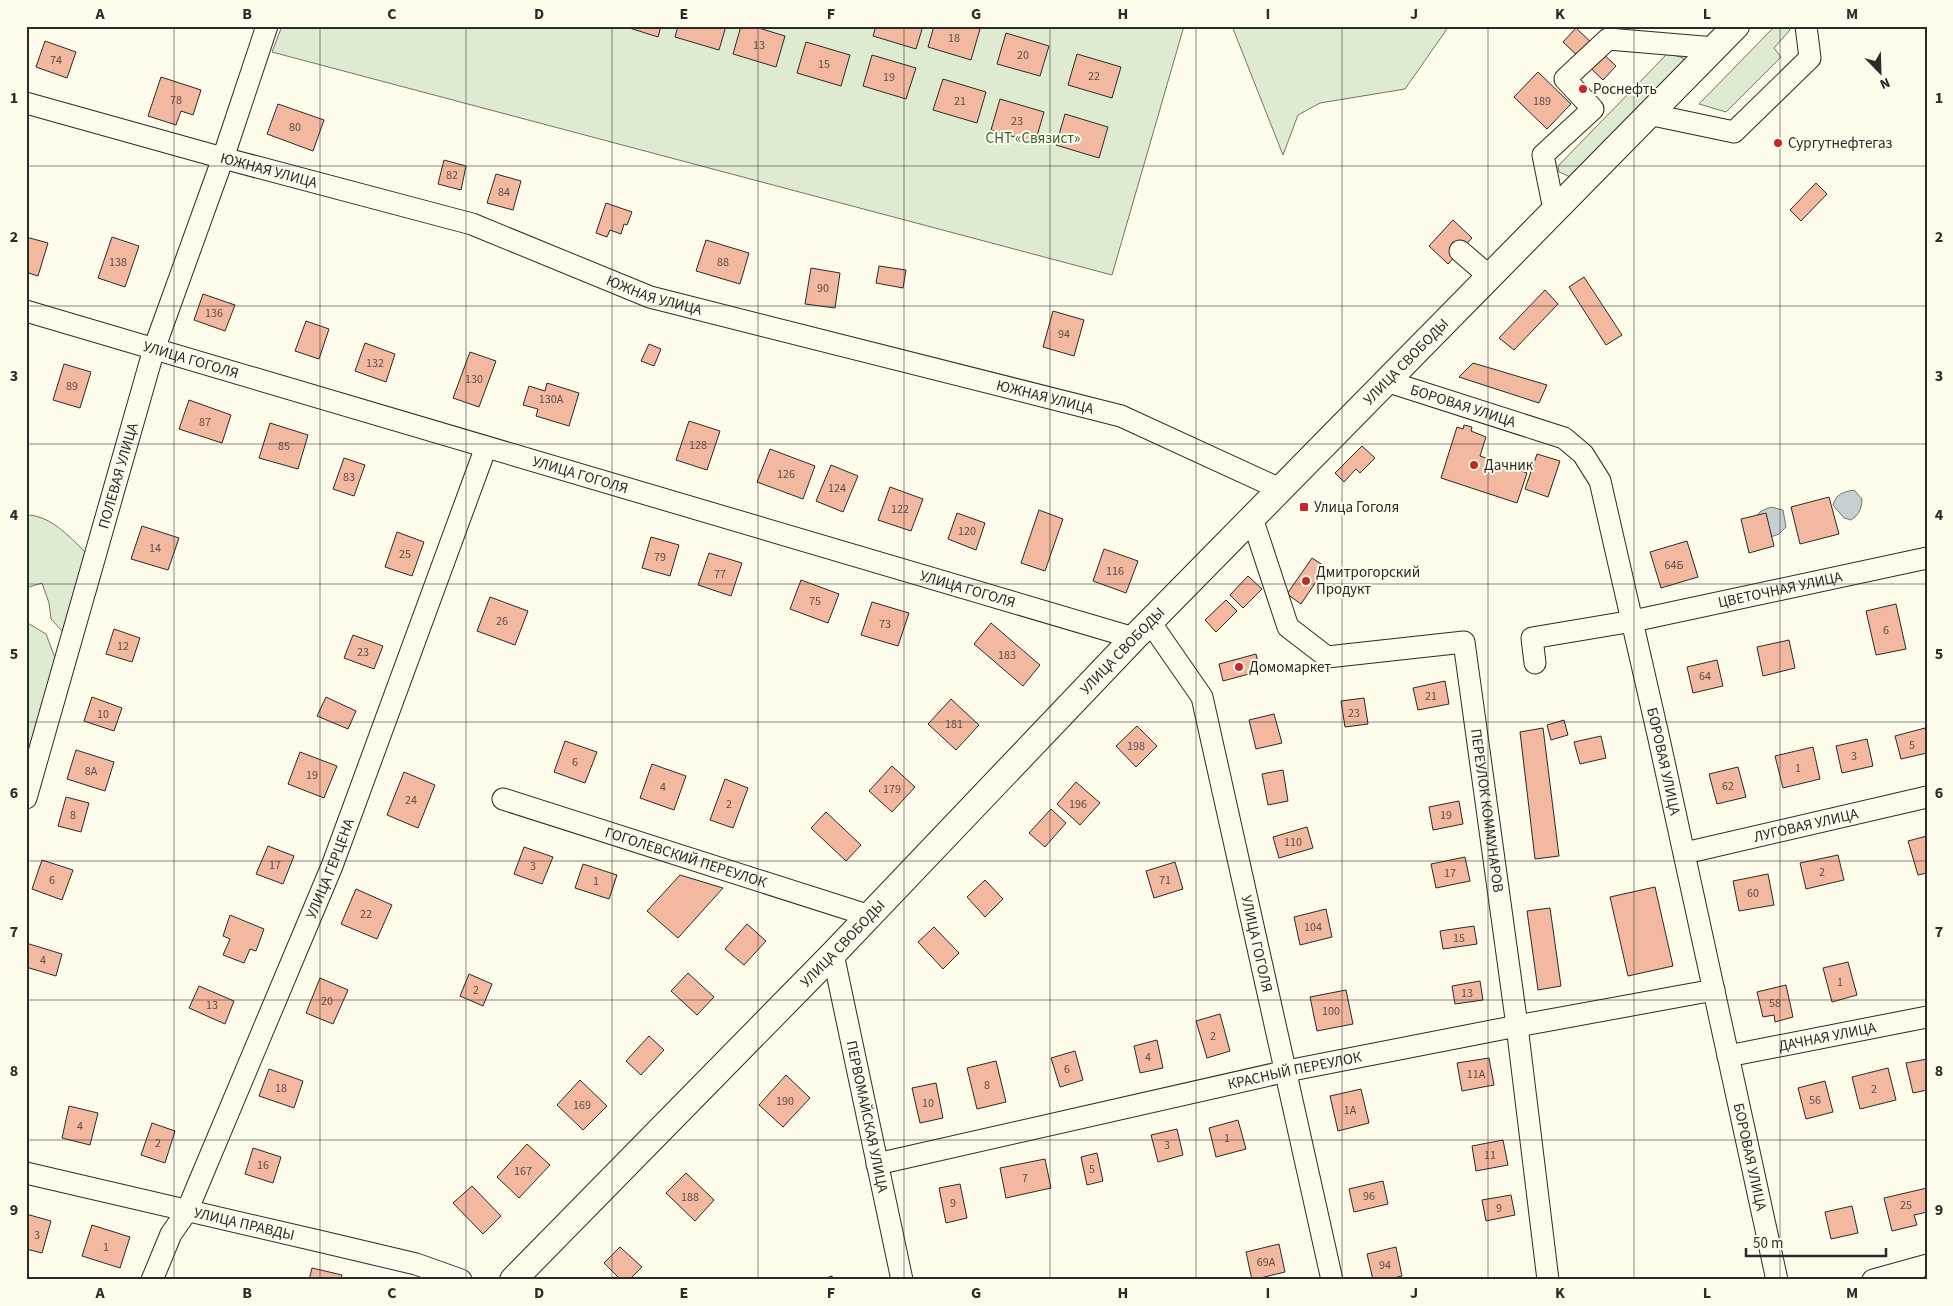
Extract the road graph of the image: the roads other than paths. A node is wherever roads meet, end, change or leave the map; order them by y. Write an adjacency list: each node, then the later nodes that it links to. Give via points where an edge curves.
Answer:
1 (267, 26): 7 (street, ПОЛЕВАЯ УЛИЦА)
2 (1736, 26): 4 (main road, УЛИЦА СВОБОДЫ)
3 (1806, 26): 6 (street, via 1810,58 1734,132)
4 (1714, 48): 6 (main road, УЛИЦА СВОБОДЫ); 8 (street, via 1608,39 1565,79 1593,109 1543,155)
5 (26, 103): 7 (street, ЮЖНАЯ УЛИЦА)
6 (1648, 114): 8 (main road, УЛИЦА СВОБОДЫ)
7 (223, 158): 12 (street, ПОЛЕВАЯ УЛИЦА); 15 (street, ЮЖНАЯ УЛИЦА, via 472,224 650,297 1121,416)
8 (1554, 210): 10 (main road, УЛИЦА СВОБОДЫ)
9 (1460, 251): 10 (street)
10 (1489, 276): 13 (main road, УЛИЦА СВОБОДЫ)
11 (26, 311): 12 (street, УЛИЦА ГОГОЛЯ)
12 (154, 349): 14 (street, УЛИЦА ГОГОЛЯ); 22 (street, ПОЛЕВАЯ УЛИЦА)
13 (1386, 381): 15 (main road, УЛИЦА СВОБОДЫ); 18 (street, БОРОВАЯ УЛИЦА, via 1564,438 1583,454 1600,481)
14 (486, 447): 19 (street, УЛИЦА ГОГОЛЯ); 34 (street, УЛИЦА ГЕРЦЕНА, via 332,866)
15 (1280, 489): 16 (main road, УЛИЦА СВОБОДЫ)
16 (1252, 518): 19 (main road, УЛИЦА СВОБОДЫ); 29 (street, ПЕРЕУЛОК КОММУНАРОВ, via 1288,627 1327,657 1464,642)
17 (1927, 558): 18 (street, ЦВЕТОЧНАЯ УЛИЦА)
18 (1633, 621): 20 (street, ЦВЕТОЧНАЯ УЛИЦА, via 1532,638); 24 (street, БОРОВАЯ УЛИЦА)
19 (1142, 630): 25 (main road, УЛИЦА СВОБОДЫ); 31 (street, УЛИЦА ГОГОЛЯ, via 1202,697)
20 (1535, 663)
21 (1927, 797): 24 (street, ЛУГОВАЯ УЛИЦА)
22 (26, 798)
23 (504, 799): 25 (street, ГОГОЛЕВСКИЙ ПЕРЕУЛОК)
24 (1685, 853): 27 (street, БОРОВАЯ УЛИЦА)
25 (870, 916): 26 (main road, УЛИЦА СВОБОДЫ)
26 (833, 954): 32 (street, ПЕРВОМАЙСКАЯ УЛИЦА); 38 (main road, УЛИЦА СВОБОДЫ)
27 (1714, 990): 29 (street, КРАСНЫЙ ПЕРЕУЛОК); 30 (street, БОРОВАЯ УЛИЦА)
28 (1927, 1017): 30 (street, ДАЧНАЯ УЛИЦА)
29 (1517, 1026): 31 (street, КРАСНЫЙ ПЕРЕУЛОК); 41 (street, ПЕРЕУЛОК КОММУНАРОВ)
30 (1728, 1056): 42 (street, БОРОВАЯ УЛИЦА)
31 (1287, 1071): 32 (street, КРАСНЫЙ ПЕРЕУЛОК); 40 (street, УЛИЦА ГОГОЛЯ)
32 (877, 1164): 39 (street, ПЕРВОМАЙСКАЯ УЛИЦА)
33 (26, 1173): 34 (street, УЛИЦА ПРАВДЫ)
34 (187, 1210): 36 (street, УЛИЦА ГЕРЦЕНА, via 171,1234); 37 (street, УЛИЦА ПРАВДЫ, via 416,1264)
35 (1927, 1265): 43 (street)
36 (152, 1280)
37 (461, 1280)
38 (513, 1280)
39 (902, 1280)
40 (1332, 1280)
41 (1548, 1280)
42 (1777, 1280)
43 (1873, 1280)

